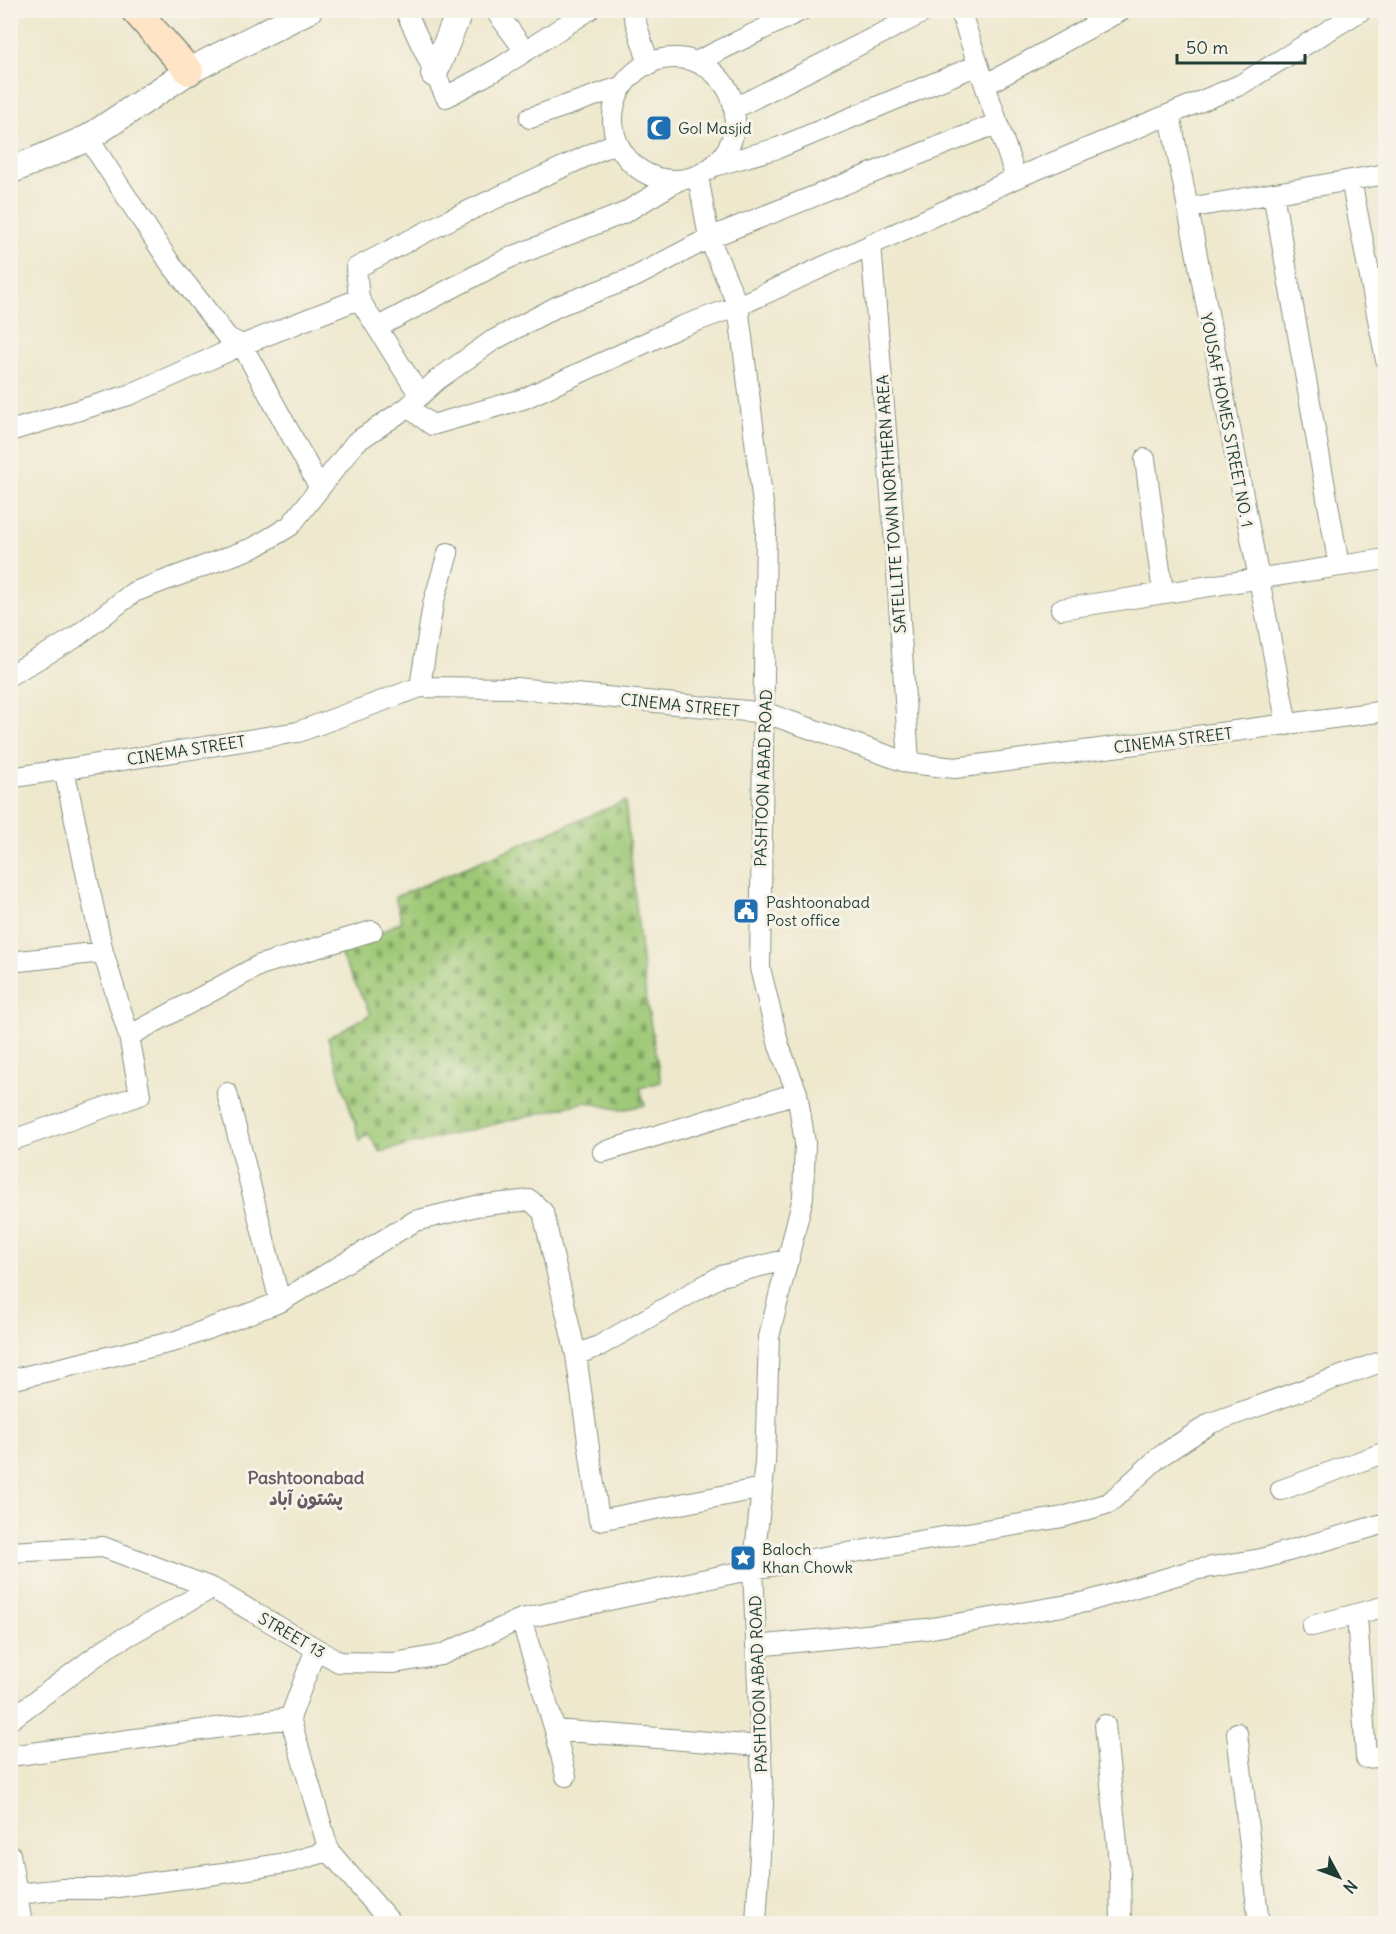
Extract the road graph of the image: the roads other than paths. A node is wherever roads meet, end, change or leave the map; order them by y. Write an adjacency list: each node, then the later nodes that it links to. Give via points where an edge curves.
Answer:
1 (135, 10): 17 (main road)
2 (309, 10): 17 (street)
3 (405, 10): 18 (street)
4 (460, 10): 18 (street)
5 (495, 10): 13 (street)
6 (589, 10): 13 (street)
7 (632, 10): 15 (street)
8 (802, 10): 14 (street)
9 (928, 10): 21 (street)
10 (960, 10): 16 (street)
11 (1122, 10): 19 (street)
12 (1362, 10): 22 (street, via 1240,85)
13 (525, 51): 18 (street, via 446,97)
14 (696, 62): 15 (street, via 676,58); 21 (street, via 714,72 728,88)
15 (649, 65): 20 (street, via 636,71)
16 (978, 65): 19 (street); 28 (street, via 778,148)
17 (189, 71): 25 (street)
18 (434, 74)
19 (985, 85): 24 (street)
20 (623, 86): 23 (street); 26 (street, via 615,104)
21 (735, 108): 28 (street, via 735,129 728,149)
22 (1170, 115): 30 (street); 33 (street, YOUSAF HOMES STREET NO. 1)
23 (530, 118)
24 (998, 123): 30 (street); 34 (street)
25 (87, 138): 27 (street); 39 (street, via 170,263 228,338)
26 (617, 142): 28 (street, via 642,171 659,178); 36 (street, via 356,268)
27 (10, 171)
28 (697, 174): 34 (street, PASHTOON ABAD ROAD); 38 (street, via 624,213 509,258)
29 (1386, 174): 31 (street)
30 (1016, 178): 35 (street)
31 (1351, 180): 32 (street); 40 (street)
32 (1273, 193): 33 (street); 47 (street)
33 (1188, 208): 48 (street, YOUSAF HOMES STREET NO. 1)
34 (709, 238): 37 (street, PASHTOON ABAD ROAD); 41 (street, via 635,277 558,306 492,341 437,380)
35 (871, 244): 37 (street); 56 (street, SATELLITE TOWN NORTHERN AREA)
36 (359, 299): 38 (street); 39 (street)
37 (738, 306): 41 (street, via 680,327 524,399 432,425); 54 (street, PASHTOON ABAD ROAD, via 766,528)
38 (378, 327): 41 (street)
39 (242, 345): 42 (street, via 129,395); 44 (street)
40 (1386, 360)
41 (414, 402): 44 (street, via 356,442)
42 (10, 431)
43 (1145, 459): 49 (street)
44 (320, 488): 51 (street, via 290,525 255,547 134,592 73,639)
45 (448, 553): 52 (street, via 433,604)
46 (1386, 559): 47 (street)
47 (1339, 566): 48 (street)
48 (1257, 578): 49 (street); 55 (street, YOUSAF HOMES STREET NO. 1)
49 (1164, 593): 50 (street)
50 (1061, 609)
51 (10, 675)
52 (420, 687): 54 (street, CINEMA STREET, via 516,688); 57 (street, CINEMA STREET, via 298,732)
53 (1386, 711): 55 (street, CINEMA STREET)
54 (766, 713): 56 (street, CINEMA STREET); 64 (street, PASHTOON ABAD ROAD, via 760,968 779,1046)
55 (1287, 725): 56 (street, CINEMA STREET, via 955,768)
56 (909, 763)
57 (64, 769): 58 (street, CINEMA STREET); 60 (street)
58 (10, 778)
59 (372, 931): 62 (street, via 260,964)
60 (103, 952): 61 (street); 62 (street)
61 (10, 962)
62 (129, 1036): 65 (street, via 140,1095)
63 (227, 1093): 68 (street)
64 (797, 1093): 66 (street); 67 (street, PASHTOON ABAD ROAD, via 806,1143 803,1197)
65 (10, 1141)
66 (603, 1152)
67 (789, 1259): 69 (street, via 721,1276 599,1346); 73 (street, PASHTOON ABAD ROAD, via 769,1337)
68 (280, 1302): 69 (street, via 415,1221 476,1206 530,1200 543,1212); 71 (street, via 176,1341)
69 (576, 1355): 73 (street, via 599,1520)
70 (1386, 1360): 77 (street, STREET 13, via 1211,1423 1159,1456 1108,1503 1063,1517)
71 (10, 1380)
72 (1386, 1452): 74 (street)
73 (762, 1488): 77 (street, PASHTOON ABAD ROAD)
74 (1281, 1490)
75 (1386, 1524): 83 (street, via 1261,1559 1194,1570 1086,1602 926,1629)
76 (10, 1552): 78 (street, STREET 13, via 103,1547)
77 (753, 1569): 81 (street, STREET 13); 83 (street, PASHTOON ABAD ROAD)
78 (212, 1588): 84 (street, STREET 13); 86 (street, via 108,1647)
79 (1386, 1606): 80 (street)
80 (1357, 1614): 82 (street); 92 (street, via 1366,1758)
81 (521, 1619): 84 (street, STREET 13, via 441,1655 393,1664 339,1662); 88 (street)
82 (1312, 1626)
83 (756, 1647): 90 (street, PASHTOON ABAD ROAD)
84 (315, 1651): 85 (street)
85 (290, 1718): 91 (street); 94 (street)
86 (10, 1720)
87 (1105, 1725): 100 (street, via 1120,1873)
88 (555, 1730): 90 (street); 93 (street)
89 (1237, 1733): 101 (street)
90 (760, 1746): 99 (street, PASHTOON ABAD ROAD, via 763,1803)
91 (10, 1756)
92 (1386, 1756)
93 (566, 1776)
94 (329, 1851): 96 (street, via 291,1862 102,1889); 98 (street)
95 (10, 1854): 96 (street)
96 (15, 1884): 97 (street)
97 (22, 1923)
98 (392, 1923)
99 (756, 1923)
100 (1121, 1923)
101 (1259, 1923)

